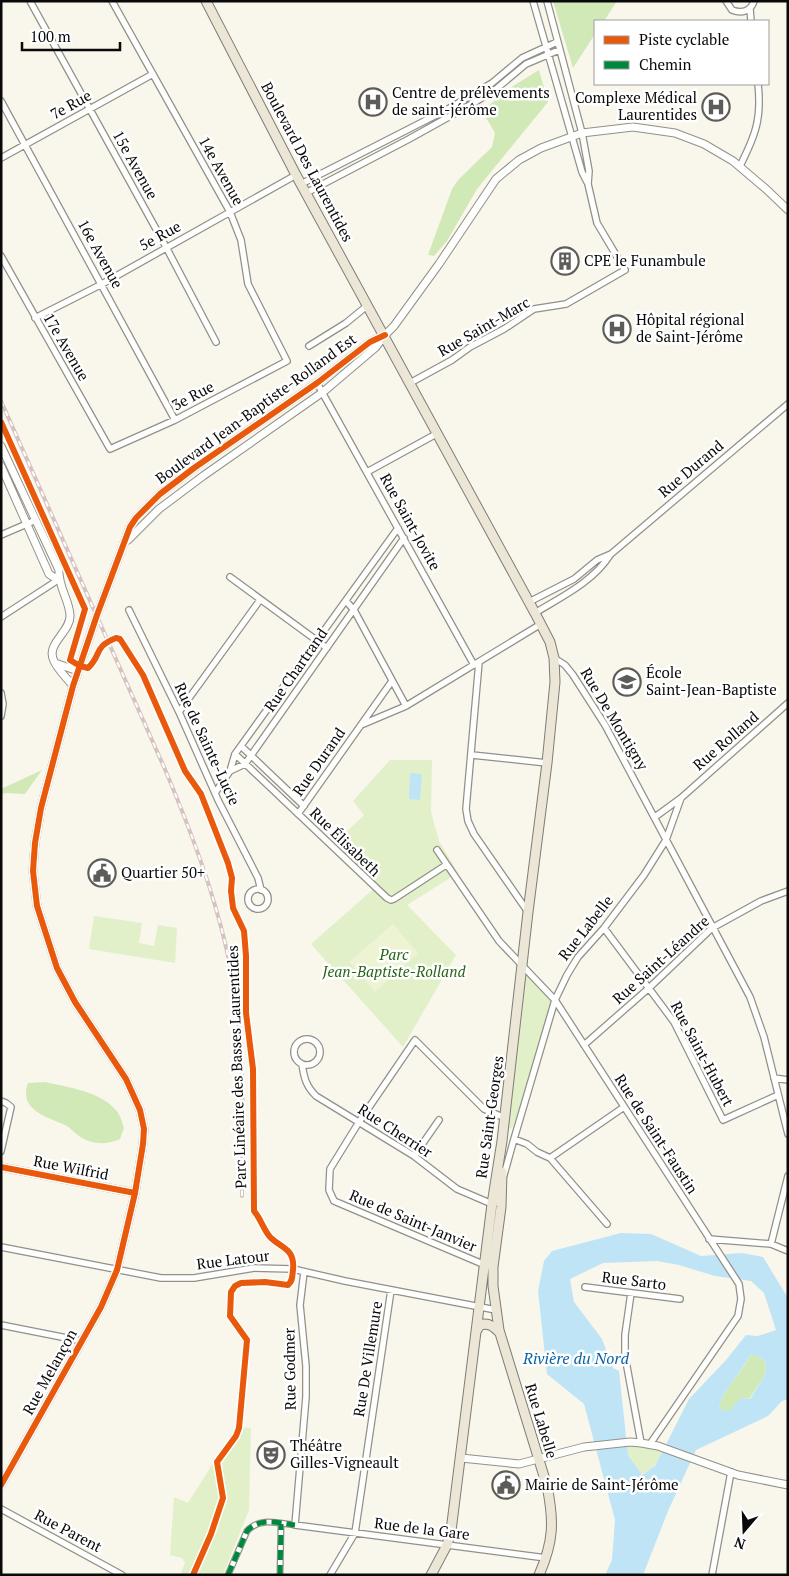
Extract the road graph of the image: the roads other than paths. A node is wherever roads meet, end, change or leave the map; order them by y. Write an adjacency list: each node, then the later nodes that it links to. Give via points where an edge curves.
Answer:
1 (30, 1): 17 (street, 15e Avenue)
2 (112, 1): 14 (street, 14e Avenue)
3 (206, 1): 23 (main road, Boulevard Des Laurentides)
4 (534, 1): 11 (street)
5 (547, 1): 10 (street)
6 (726, 1): 8 (street, via 737,12)
7 (754, 1): 8 (street)
8 (750, 9): 9 (street)
9 (751, 20)
10 (557, 42): 11 (street); 12 (street)
11 (546, 46): 13 (street); 25 (street, via 522,58 468,98)
12 (559, 50): 13 (street); 18 (street)
13 (548, 54): 19 (street); 25 (street, via 526,64 472,104 409,139)
14 (153, 74): 17 (street, 7e Rue); 27 (street, 14e Avenue)
15 (758, 85): 22 (street, via 761,104 754,136)
16 (1, 102): 20 (street, 16e Avenue)
17 (90, 110): 20 (street, 7e Rue); 28 (street, 15e Avenue)
18 (582, 133): 19 (street); 22 (street, via 634,127 675,133 704,144); 24 (street, via 589,170)
19 (571, 136): 24 (street); 33 (street, via 519,160 496,179 439,264)
20 (25, 145): 21 (street, 7e Rue); 30 (street, 16e Avenue)
21 (1, 158)
22 (740, 166): 26 (street)
23 (296, 175): 25 (main road, Boulevard Des Laurentides); 27 (street, 5e Rue)
24 (588, 184): 38 (street, Rue Saint-Marc, via 597,223 625,270 566,304 534,309)
25 (304, 188): 31 (main road, Boulevard Des Laurentides)
26 (788, 210)
27 (230, 212): 28 (street, 5e Rue); 36 (street, 14e Avenue, via 241,240 248,284)
28 (166, 247): 30 (street, 5e Rue); 34 (street, 15e Avenue)
29 (1, 256): 32 (street, 17e Avenue)
30 (102, 284): 32 (street, 5e Rue); 41 (street, 16e Avenue)
31 (368, 305): 33 (main road, Boulevard Des Laurentides); 35 (street)
32 (35, 318): 45 (street, 17e Avenue)
33 (385, 335): 37 (street, Boulevard Jean-Baptiste-Rolland Est, via 370,342); 38 (main road); 39 (street, Boulevard Jean-Baptiste-Rolland Est, via 376,347)
34 (216, 342)
35 (309, 346)
36 (287, 361): 41 (street, 3e Rue)
37 (317, 383): 39 (street, Rue Saint-Jovite); 44 (street, Boulevard Jean-Baptiste-Rolland Est)
38 (410, 383): 42 (main road)
39 (323, 392): 46 (street, Boulevard Jean-Baptiste-Rolland Est); 49 (street, Rue Saint-Jovite)
40 (788, 404): 57 (street, Rue Durand)
41 (175, 420): 45 (street, 3e Rue)
42 (438, 432): 49 (street); 64 (main road)
43 (1, 446): 51 (street)
44 (224, 447): 46 (street); 48 (street, Boulevard Jean-Baptiste-Rolland Est)
45 (110, 449)
46 (230, 457): 50 (street, Boulevard Jean-Baptiste-Rolland Est)
47 (1, 466): 52 (street)
48 (194, 468): 50 (street); 56 (street, Boulevard Jean-Baptiste-Rolland Est, via 150,504 130,527)
49 (367, 472): 53 (street, Rue Saint-Jovite)
50 (200, 478): 56 (street, Boulevard Jean-Baptiste-Rolland Est, via 159,509)
51 (36, 520): 52 (street); 61 (street, via 59,570)
52 (27, 524): 54 (street); 61 (street, via 49,574)
53 (398, 528): 55 (street, Rue Saint-Jovite); 58 (street, Rue Chartrand)
54 (1, 535)
55 (404, 538): 60 (street, Rue Chartrand); 74 (street, Rue Saint-Jovite)
56 (126, 542): 75 (street, Boulevard Jean-Baptiste-Rolland Est)
57 (610, 554): 64 (street, Rue Durand, via 574,579); 67 (street, Rue Durand, via 603,566 580,585)
58 (367, 572): 60 (street); 63 (street, Rue Chartrand)
59 (230, 577): 62 (street)
60 (376, 578): 66 (street, Rue Chartrand)
61 (58, 580): 68 (street); 73 (street, via 71,617 54,647)
62 (260, 600): 70 (street); 81 (street)
63 (346, 601): 66 (street); 70 (street, Rue Chartrand)
64 (529, 602): 67 (main road)
65 (129, 610): 81 (street, Rue de Sainte-Lucie)
66 (354, 610): 71 (street, Rue Chartrand); 76 (street)
67 (535, 613): 69 (main road)
68 (1, 617)
69 (541, 624): 72 (main road); 74 (street, Rue Durand)
70 (317, 641): 71 (street); 84 (street, Rue Chartrand)
71 (327, 648): 86 (street, Rue Chartrand)
72 (554, 658): 88 (main road, Rue Saint-Georges, via 555,682); 95 (street, Rue De Montigny, via 574,675)
73 (54, 663): 75 (street); 77 (street)
74 (477, 663): 80 (street, Rue Durand); 87 (street)
75 (78, 671): 77 (street, Boulevard Jean-Baptiste-Rolland Est)
76 (392, 682): 80 (street); 83 (street, Rue Durand)
77 (74, 686): 126 (street, Boulevard Jean-Baptiste-Rolland Est, via 41,808 35,843 33,871 37,906 57,968 75,1002 126,1079 140,1110 144,1129)
78 (1, 693): 82 (street)
79 (788, 703): 92 (street, Rue Rolland)
80 (406, 706): 83 (street, Rue Durand)
81 (179, 712): 91 (street, Rue de Sainte-Lucie)
82 (1, 716)
83 (361, 725): 93 (street, Rue Durand)
84 (241, 746): 85 (street, Rue Chartrand); 86 (street, Rue Élisabeth)
85 (235, 754): 89 (street, Rue Élisabeth); 90 (street, Rue Chartrand)
86 (250, 755): 89 (street, Rue Chartrand); 93 (street, Rue Élisabeth)
87 (472, 755): 88 (street); 101 (street, via 466,809 468,822)
88 (547, 763): 101 (main road, Rue Saint-Georges)
89 (245, 764): 90 (street); 94 (street, Rue Élisabeth)
90 (230, 771): 91 (street, Rue Chartrand)
91 (215, 793): 99 (street, Rue de Sainte-Lucie)
92 (681, 798): 95 (street, Rue Rolland); 96 (street, Rue Rolland)
93 (304, 806): 94 (street, Rue Durand)
94 (298, 814): 98 (street, Rue Élisabeth, via 391,900)
95 (655, 817): 96 (street, Rue De Montigny)
96 (666, 840): 102 (street, Rue Labelle); 103 (street, Rue De Montigny)
97 (437, 850): 98 (street, Rue de Saint-Faustin)
98 (446, 865): 104 (street, Rue de Saint-Faustin, via 499,941)
99 (261, 890)
100 (787, 891): 103 (street, Rue Saint-Léandre, via 761,901)
101 (528, 912): 104 (main road, Rue Saint-Georges)
102 (604, 928): 105 (street, Rue Saint-Hubert); 106 (street, Rue Labelle, via 578,957)
103 (712, 928): 105 (street, Rue Saint-Léandre); 109 (street, Rue De Montigny, via 750,997)
104 (523, 966): 106 (street, Rue de Saint-Faustin); 114 (main road, Rue Saint-Georges)
105 (649, 988): 107 (street, Rue Saint-Léandre); 111 (street, Rue Saint-Hubert, via 674,1022 722,1120)
106 (555, 1000): 107 (street, Rue de Saint-Faustin); 118 (street, Rue Labelle)
107 (584, 1044): 113 (street, Rue de Saint-Faustin)
108 (302, 1064): 108 (street, Rue Cherrier, via 296,1059 295,1048 304,1040 312,1041 318,1046 320,1055 315,1063); 116 (street, Rue Cherrier, via 305,1080 316,1096)
109 (774, 1078): 110 (street); 111 (street, Rue De Montigny)
110 (788, 1080)
111 (778, 1095): 117 (street, Rue De Montigny)
112 (1, 1101): 120 (street, via 11,1107)
113 (624, 1107): 122 (street); 130 (street, Rue de Saint-Faustin)
114 (505, 1118): 116 (street, via 484,1108 415,1040); 119 (main road, Rue Saint-Georges)
115 (438, 1120): 121 (street)
116 (359, 1122): 121 (street, Rue Cherrier); 134 (street, Rue de Saint-Janvier, via 330,1169 329,1190 334,1201)
117 (788, 1134)
118 (514, 1139): 122 (street); 125 (street, Rue Labelle)
119 (502, 1141): 125 (main road, Rue Labelle); 127 (main road, Rue Saint-Georges)
120 (1, 1151)
121 (414, 1156): 127 (street, Rue Cherrier, via 457,1189)
122 (550, 1158): 129 (street)
123 (1, 1167): 126 (street, Rue Wilfrid)
124 (788, 1176): 128 (street)
125 (502, 1185): 142 (main road, Rue Labelle, via 493,1267)
126 (135, 1193): 135 (street, Boulevard Jean-Baptiste-Rolland Est)
127 (492, 1204): 134 (main road, Rue Saint-Georges)
128 (785, 1204): 131 (street)
129 (607, 1224)
130 (709, 1239): 131 (street); 148 (street, Rue de Saint-Faustin, via 739,1284 738,1316)
131 (771, 1244): 133 (street)
132 (1, 1247): 135 (street, Rue Latour)
133 (788, 1251)
134 (485, 1265): 141 (main road, Rue Saint-Georges)
135 (118, 1270): 136 (street, Rue Latour, via 181,1279 269,1267); 146 (street, Rue Melançon)
136 (304, 1272): 138 (street, Rue Latour); 156 (street, Rue Godmer, via 300,1305 306,1397)
137 (585, 1287): 139 (street, Rue Sarto)
138 (391, 1290): 141 (street, Rue Latour); 157 (street, Rue De Villemure)
139 (631, 1293): 140 (street, Rue Sarto); 147 (street, via 625,1356)
140 (680, 1299)
141 (480, 1307): 142 (street, Rue Latour); 144 (main road, Rue Saint-Georges)
142 (496, 1310): 145 (main road, Rue Labelle)
143 (1, 1325): 146 (street)
144 (477, 1330): 145 (main road, via 480,1325 487,1324); 149 (main road, Rue Saint-Georges)
145 (500, 1333): 150 (main road, Rue Labelle)
146 (82, 1341): 152 (street, Rue Melançon)
147 (641, 1443): 148 (street); 150 (street, via 586,1447)
148 (650, 1444): 151 (street)
149 (461, 1458): 150 (street, via 519,1464); 158 (main road, Rue Saint-Georges)
150 (538, 1459): 159 (main road, Rue Labelle, via 552,1512 552,1533)
151 (731, 1472): 153 (street); 166 (street)
152 (1, 1485)
153 (788, 1485)
154 (1, 1509): 160 (street, Rue Parent)
155 (282, 1524): 156 (street); 161 (street, via 261,1522 252,1526); 162 (street)
156 (295, 1525): 157 (street, Rue de la Gare)
157 (354, 1533): 158 (street, Rue de la Gare); 163 (street, Rue De Villemure)
158 (447, 1545): 159 (street, Rue de la Gare); 164 (main road, Rue Saint-Georges)
159 (546, 1558): 165 (main road, Rue Labelle)
160 (122, 1575)
161 (228, 1575)
162 (280, 1575)
163 (330, 1575)
164 (431, 1575)
165 (538, 1575)
166 (712, 1575)

